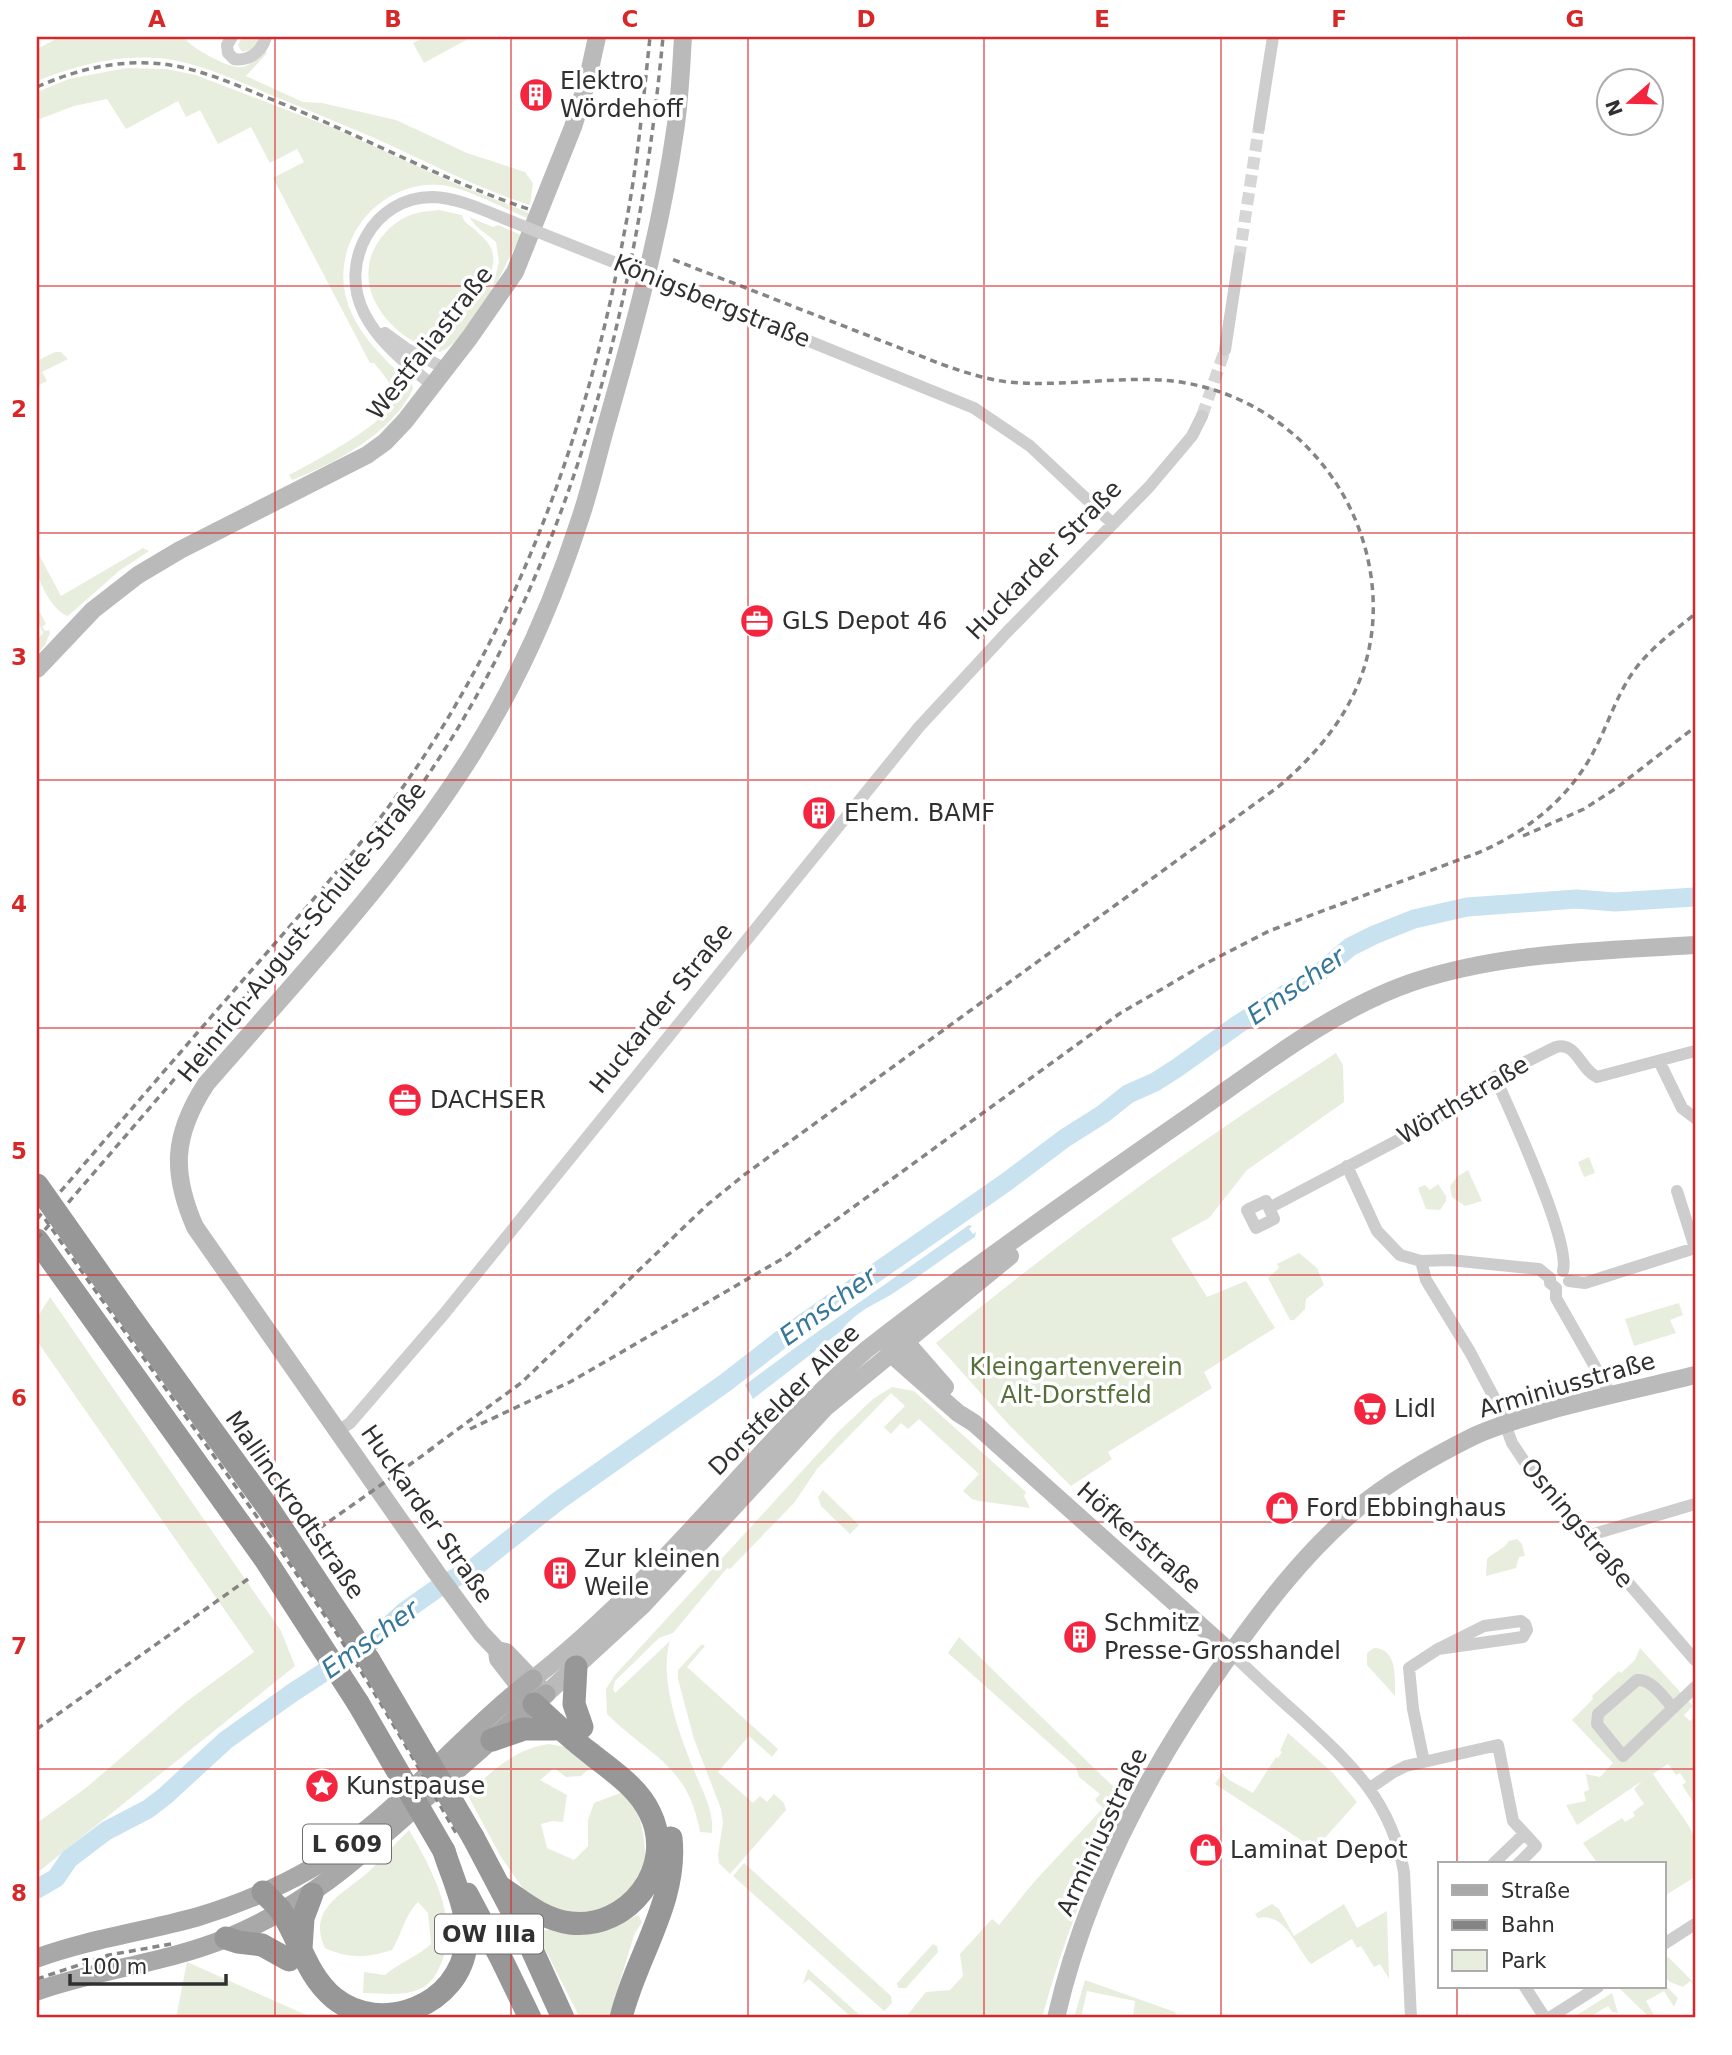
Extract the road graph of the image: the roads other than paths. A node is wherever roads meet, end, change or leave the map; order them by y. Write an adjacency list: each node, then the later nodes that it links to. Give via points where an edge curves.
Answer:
1 (232, 37): 2 (street, via 226,45 228,53 241,61 256,53)
2 (266, 37)
3 (597, 37): 10 (main road, Westfaliastraße, via 573,127 527,247 502,295)
4 (683, 37): 34 (main road, Heinrich-August-Schulte-Straße, via 676,128 644,290 580,521 536,634 505,700 427,823 370,896 206,1084 193,1104 178,1152 178,1178 195,1227)
5 (1273, 37): 6 (street)
6 (1259, 127)
7 (1239, 258): 9 (street)
8 (366, 317): 10 (street, via 396,342); 11 (street, Königsbergstraße, via 384,342); 13 (street, Königsbergstraße, bridge, via 355,287 356,258 373,225 394,207 421,198 470,205 974,408 1030,446)
9 (1225, 350)
10 (446, 369): 11 (main road, Westfaliastraße)
11 (433, 386): 14 (main road, Westfaliastraße, via 405,421 367,455 121,586)
12 (1202, 416): 13 (street, Huckarder Straße, via 1174,459)
13 (1113, 524): 34 (street, Huckarder Straße, via 942,700 444,1314 350,1423)
14 (37, 669)
15 (1695, 945): 21 (main road, Dorstfelder Allee / L 609, via 1535,957 1412,982 1315,1031)
16 (1695, 1051): 17 (street, Wörthstraße)
17 (1659, 1061): 18 (street, Wörthstraße, via 1597,1077 1561,1045); 19 (street, via 1682,1108)
18 (1495, 1077): 20 (street, Wörthstraße, via 1419,1129); 27 (street, via 1547,1200)
19 (1695, 1118)
20 (1347, 1166): 24 (street, Wörthstraße); 26 (street, via 1377,1231 1400,1255)
21 (1107, 1174): 29 (main road, Dorstfelder Allee / L 609); 30 (main road, Dorstfelder Allee / L 609)
22 (37, 1185): 52 (highway, Mallinckrodtstraße, bridge, via 329,1599)
23 (1677, 1191): 27 (street, via 1695,1248 1585,1283)
24 (1269, 1208)
25 (37, 1240): 49 (highway, bridge, via 305,1618)
26 (1421, 1261): 28 (street, via 1450,1259 1539,1269); 33 (street, Osningstraße, via 1426,1280 1470,1352)
27 (1566, 1276): 28 (street, via 1564,1288)
28 (1553, 1283): 32 (street, via 1556,1298)
29 (887, 1334): 30 (main road, Höfkerstraße); 42 (main road, Dorstfelder Allee / L 609, via 839,1373)
30 (897, 1347): 38 (main road, Höfkerstraße, via 966,1410 974,1423); 40 (main road, Dorstfelder Allee / L 609, via 802,1431 675,1572)
31 (1695, 1376): 32 (main road, Arminiusstraße)
32 (1611, 1395): 33 (main road, Arminiusstraße)
33 (1505, 1423): 36 (street, Osningstraße, via 1528,1467); 38 (main road, Arminiusstraße, via 1420,1466 1359,1507 1291,1575)
34 (338, 1431): 42 (main road, Huckarder Straße, via 464,1611 497,1650 506,1651)
35 (1695, 1504): 36 (street)
36 (1587, 1535): 39 (street, Osningstraße)
37 (1438, 1649): 37 (street, via 1522,1637 1527,1629 1521,1621 1484,1626); 46 (street, via 1409,1668)
38 (1231, 1653): 47 (street, Höfkerstraße, via 1333,1746); 68 (main road, Arminiusstraße, via 1182,1724 1139,1800 1092,1906)
39 (1695, 1660)
40 (576, 1667): 42 (main road, Dorstfelder Allee / L 609); 44 (highway)
41 (1695, 1687): 43 (street)
42 (533, 1692): 44 (highway); 45 (main road, L 609); 53 (main road, L 609, via 349,1843 304,1873)
43 (1673, 1708): 43 (street, via 1623,1756 1597,1724 1598,1714 1637,1680 1650,1683)
44 (572, 1728): 45 (highway, via 524,1729); 52 (highway, via 626,1781 650,1812 658,1843 654,1870 635,1902 624,1911 603,1921 584,1923 537,1913); 67 (highway, via 636,1773 661,1805 670,1830 671,1874)
45 (492, 1740): 54 (main road, L 609)
46 (1424, 1762): 47 (street, via 1406,1766); 48 (street, via 1498,1745 1513,1821)
47 (1370, 1788): 69 (street, Höfkerstraße, via 1394,1833 1404,1872)
48 (1524, 1833): 50 (street); 51 (street, via 1536,1846)
49 (444, 1851): 59 (highway, via 464,1913 466,1944 459,1968 439,1995 426,2004 384,2016 361,2011 323,1987); 65 (highway, OW IIIa)
50 (1495, 1862)
51 (1520, 1862)
52 (499, 1886): 66 (highway, Mallinckrodtstraße)
53 (263, 1892): 55 (highway); 60 (main road, L 609, via 198,1916 69,1946)
54 (312, 1894): 55 (main road, L 609); 59 (highway)
55 (274, 1914): 57 (main road, L 609); 59 (highway)
56 (1695, 1924): 58 (street)
57 (226, 1938): 59 (highway); 63 (main road, L 609)
58 (1666, 1943)
59 (295, 1956): 64 (highway, via 312,1996)
60 (37, 1958)
61 (1526, 1988): 70 (street)
62 (1596, 1988): 70 (street)
63 (37, 1991)
64 (337, 2018)
65 (530, 2018)
66 (563, 2018)
67 (621, 2018)
68 (1056, 2018)
69 (1411, 2018)
70 (1547, 2018)

